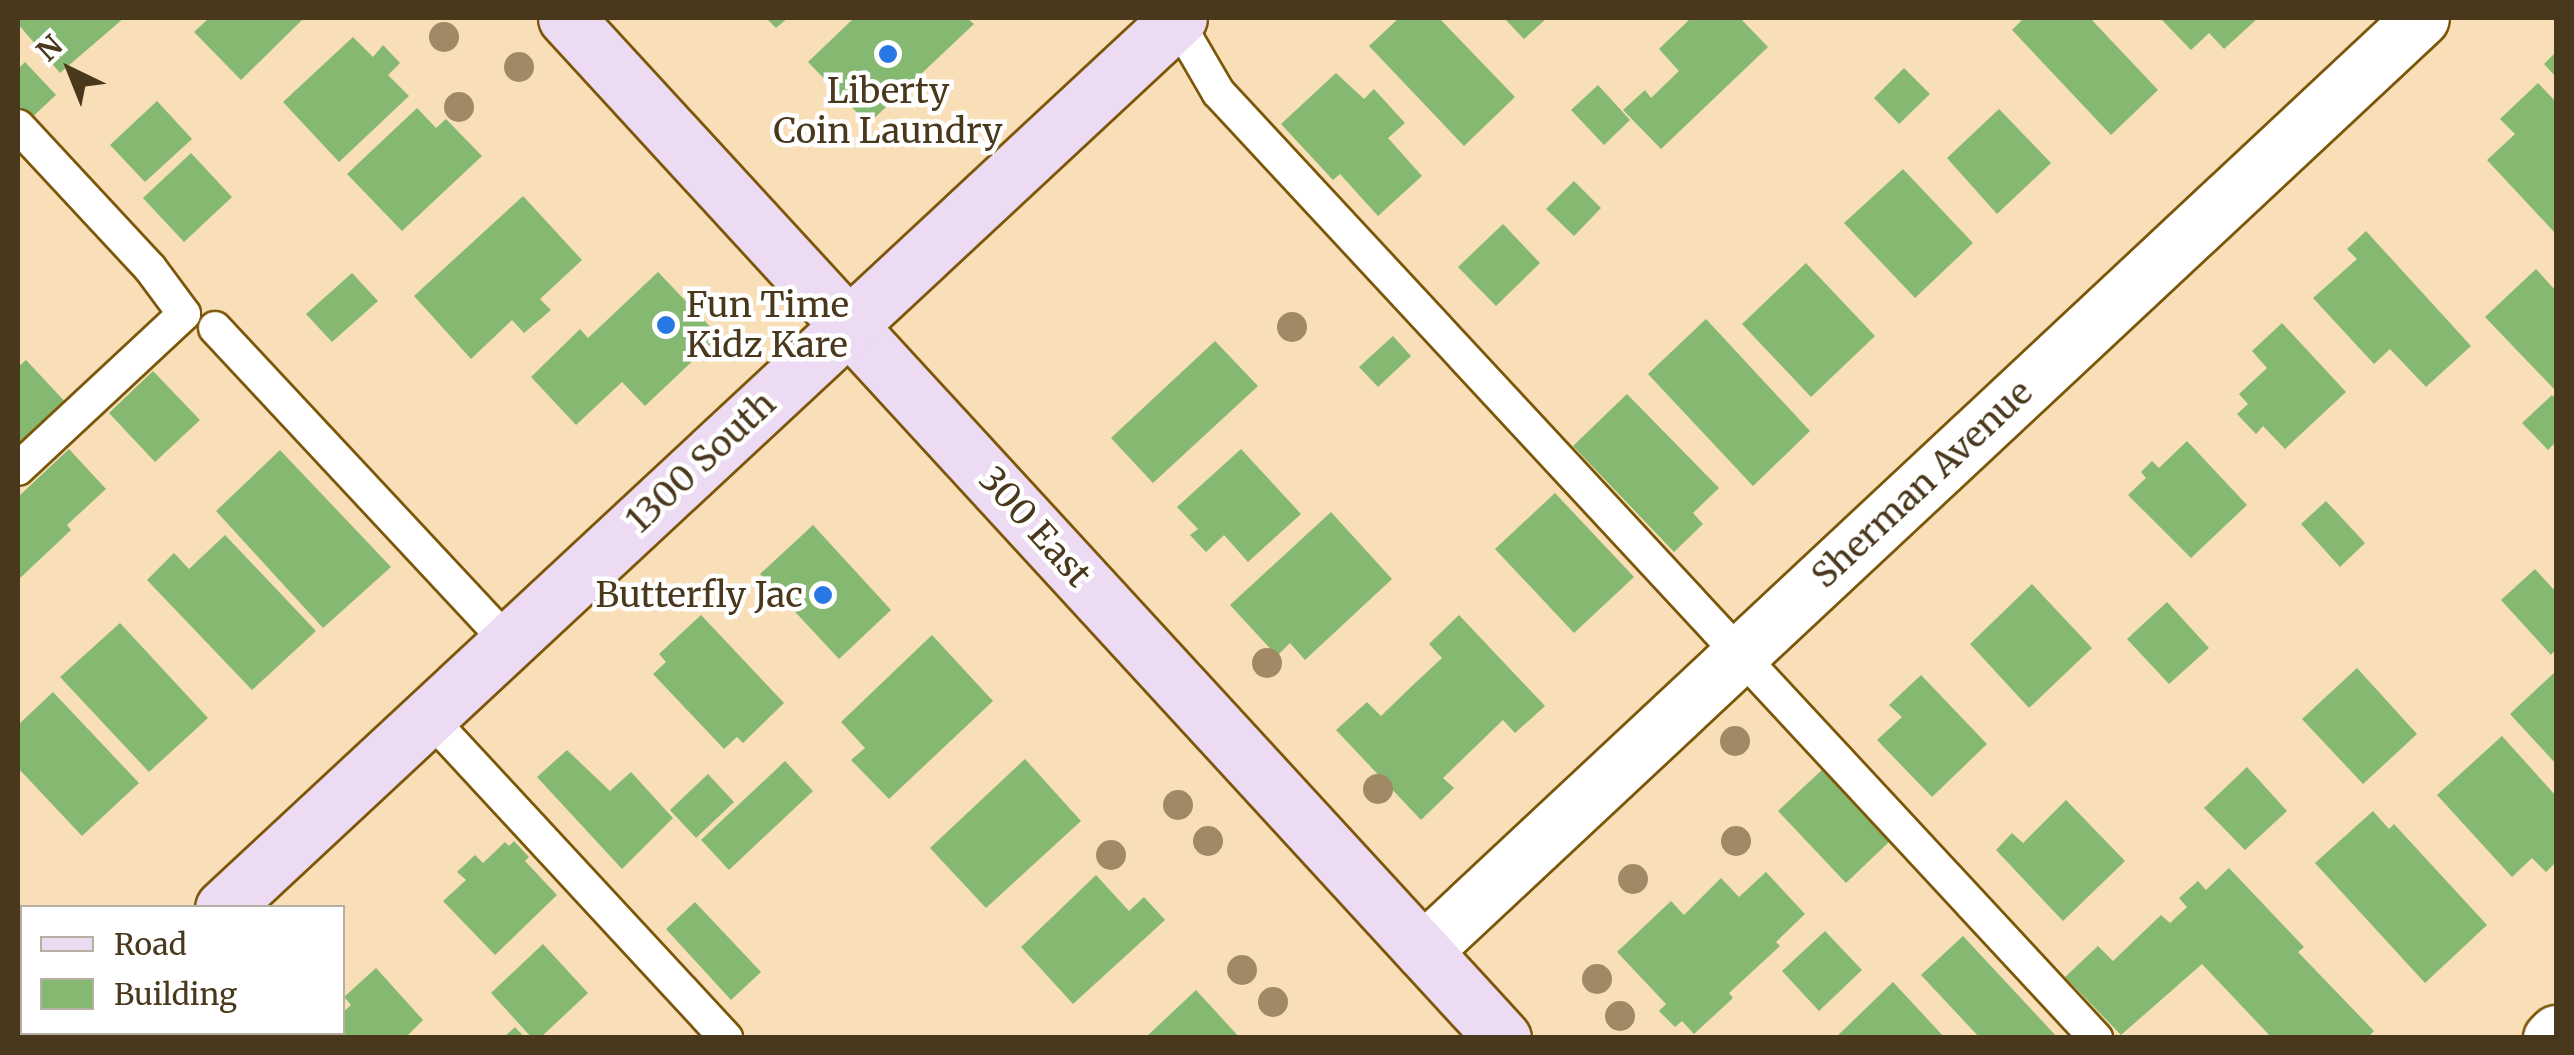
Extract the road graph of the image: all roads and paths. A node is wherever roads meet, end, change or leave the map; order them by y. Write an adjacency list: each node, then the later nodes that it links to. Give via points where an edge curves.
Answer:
1 (566, 18): 5 (street, 300 East)
2 (1176, 18): 5 (street, 1300 South); 9 (lane, via 1218,92)
3 (2421, 18): 9 (street, Sherman Avenue)
4 (18, 126): 7 (lane, via 184,314)
5 (851, 323): 8 (street, 1300 South); 12 (street, 300 East)
6 (215, 328): 8 (lane)
7 (18, 469)
8 (508, 642): 10 (street, 1300 South)
9 (1740, 654): 12 (street, Sherman Avenue); 15 (lane)
10 (428, 716): 11 (street, 1300 South); 13 (lane)
11 (227, 905)
12 (1423, 952): 14 (street, 300 East)
13 (726, 1038)
14 (1503, 1038)
15 (2096, 1038)

